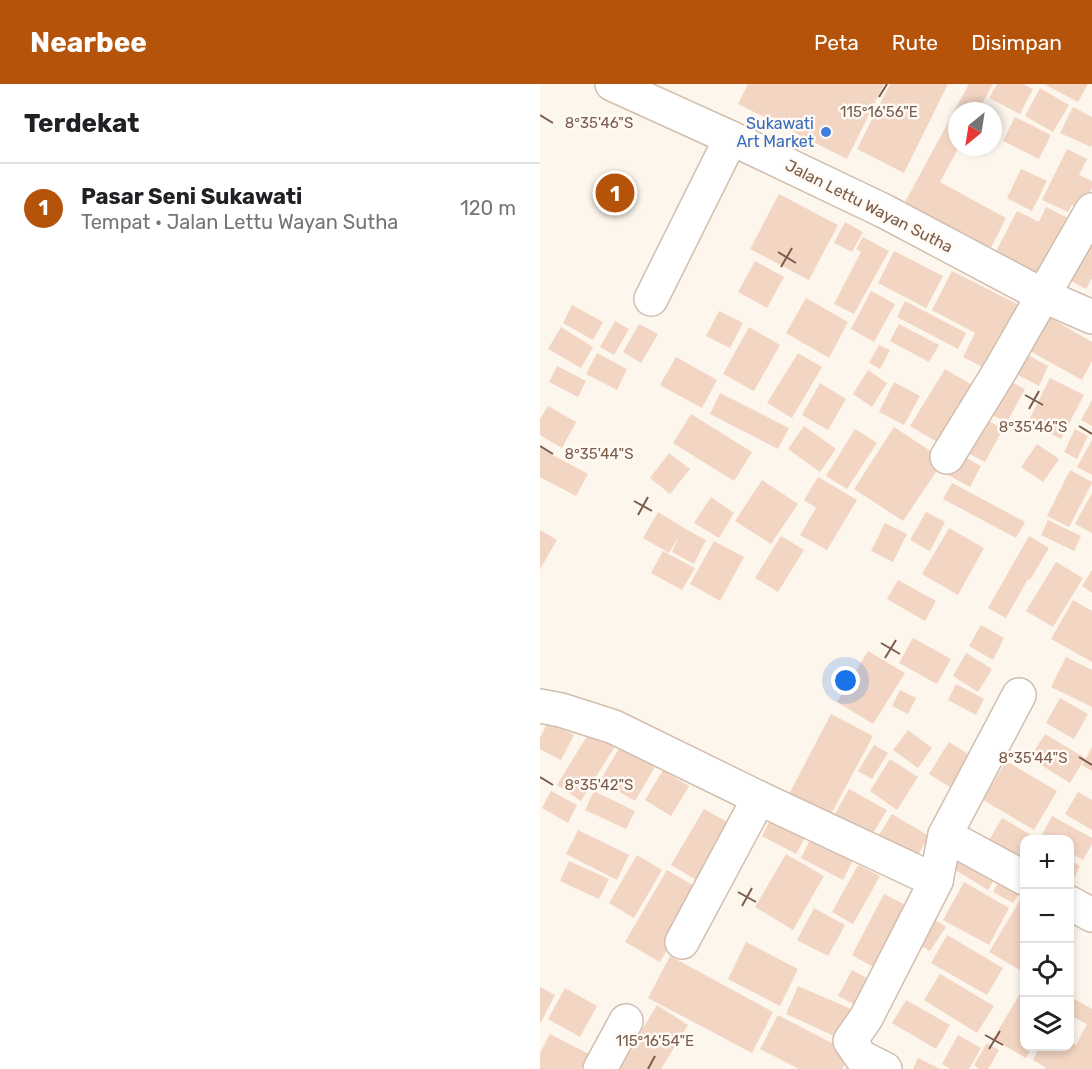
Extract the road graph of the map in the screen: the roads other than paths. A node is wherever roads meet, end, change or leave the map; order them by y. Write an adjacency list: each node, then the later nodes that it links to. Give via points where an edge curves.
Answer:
1 (612, 84): 2 (street, Jalan Lettu Wayan Sutha)
2 (731, 138): 4 (street, Jalan Lettu Wayan Sutha, via 884,211); 5 (street)
3 (1092, 210): 4 (street)
4 (1044, 296): 6 (street, Jalan Lettu Wayan Sutha); 7 (street)
5 (651, 299)
6 (1092, 317)
7 (947, 457)
8 (1019, 695): 11 (street)
9 (540, 706): 10 (street, via 614,727)
10 (759, 798): 13 (street); 16 (street)
11 (945, 835): 12 (street); 13 (street)
12 (1020, 876)
13 (936, 881): 19 (street, via 866,1018 850,1041 861,1057)
14 (1074, 905): 15 (street)
15 (1092, 915)
16 (682, 942)
17 (626, 1021): 18 (street)
18 (600, 1069)
19 (885, 1069)

